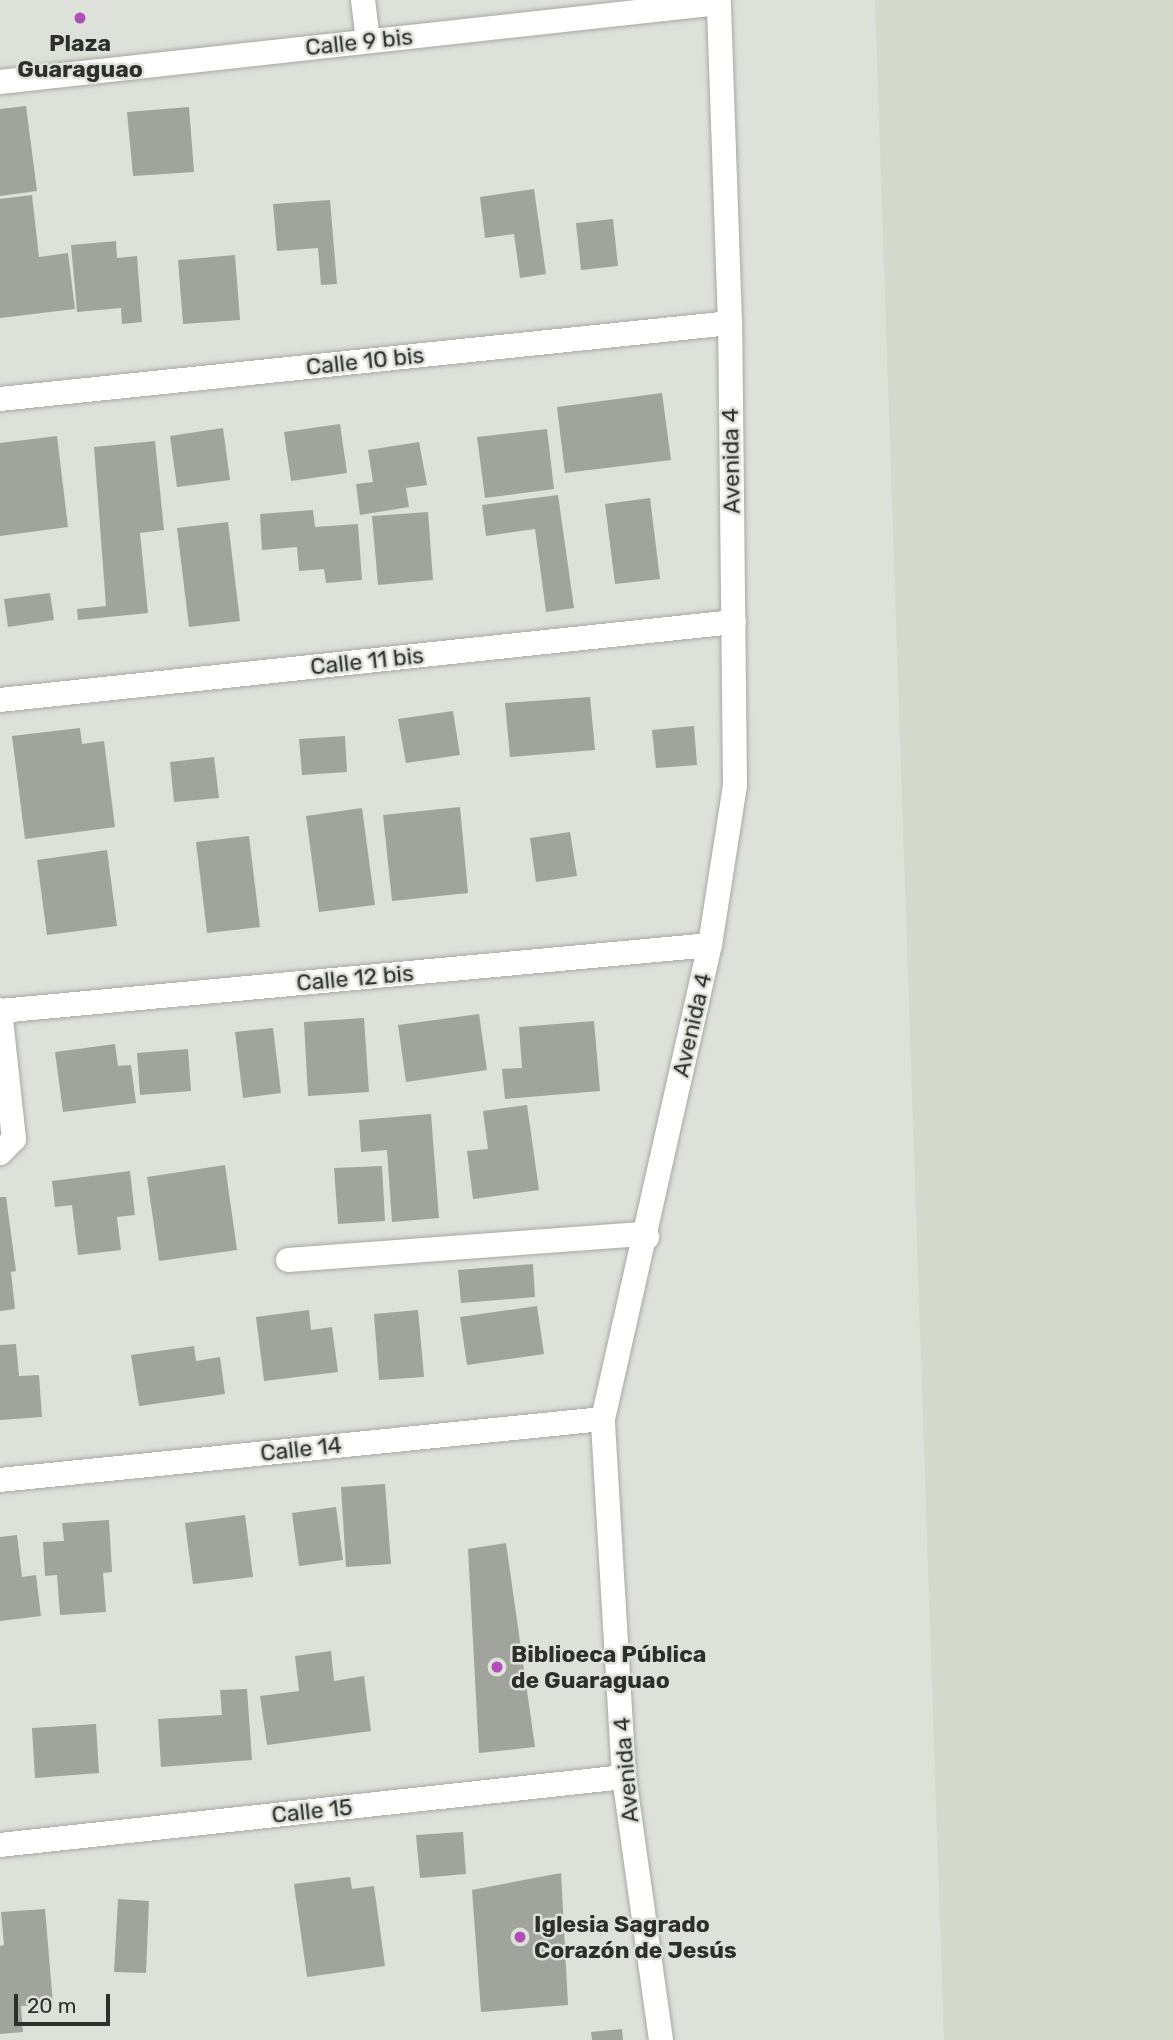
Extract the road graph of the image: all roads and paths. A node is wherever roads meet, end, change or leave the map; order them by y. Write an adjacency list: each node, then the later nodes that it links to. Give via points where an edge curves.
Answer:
1 (363, 0): 3 (street)
2 (719, 1): 3 (street, Calle 9 bis); 5 (street, Avenida 4)
3 (368, 41): 4 (street, Calle 9 bis)
4 (0, 82)
5 (730, 323): 6 (street, Calle 10 bis); 7 (street, Avenida 4)
6 (0, 399)
7 (734, 622): 8 (street, Calle 11 bis); 9 (street, Avenida 4, via 735,786)
8 (0, 700)
9 (710, 945): 10 (street, Calle 12 bis); 12 (street, Avenida 4)
10 (0, 1010): 11 (street)
11 (7, 1146)
12 (646, 1236): 13 (street); 14 (street, Avenida 4)
13 (288, 1260)
14 (603, 1419): 15 (street, Calle 14); 16 (street, Avenida 4)
15 (0, 1480)
16 (624, 1777): 17 (street, Calle 15); 18 (street, Avenida 4)
17 (0, 1846)
18 (661, 2040)

